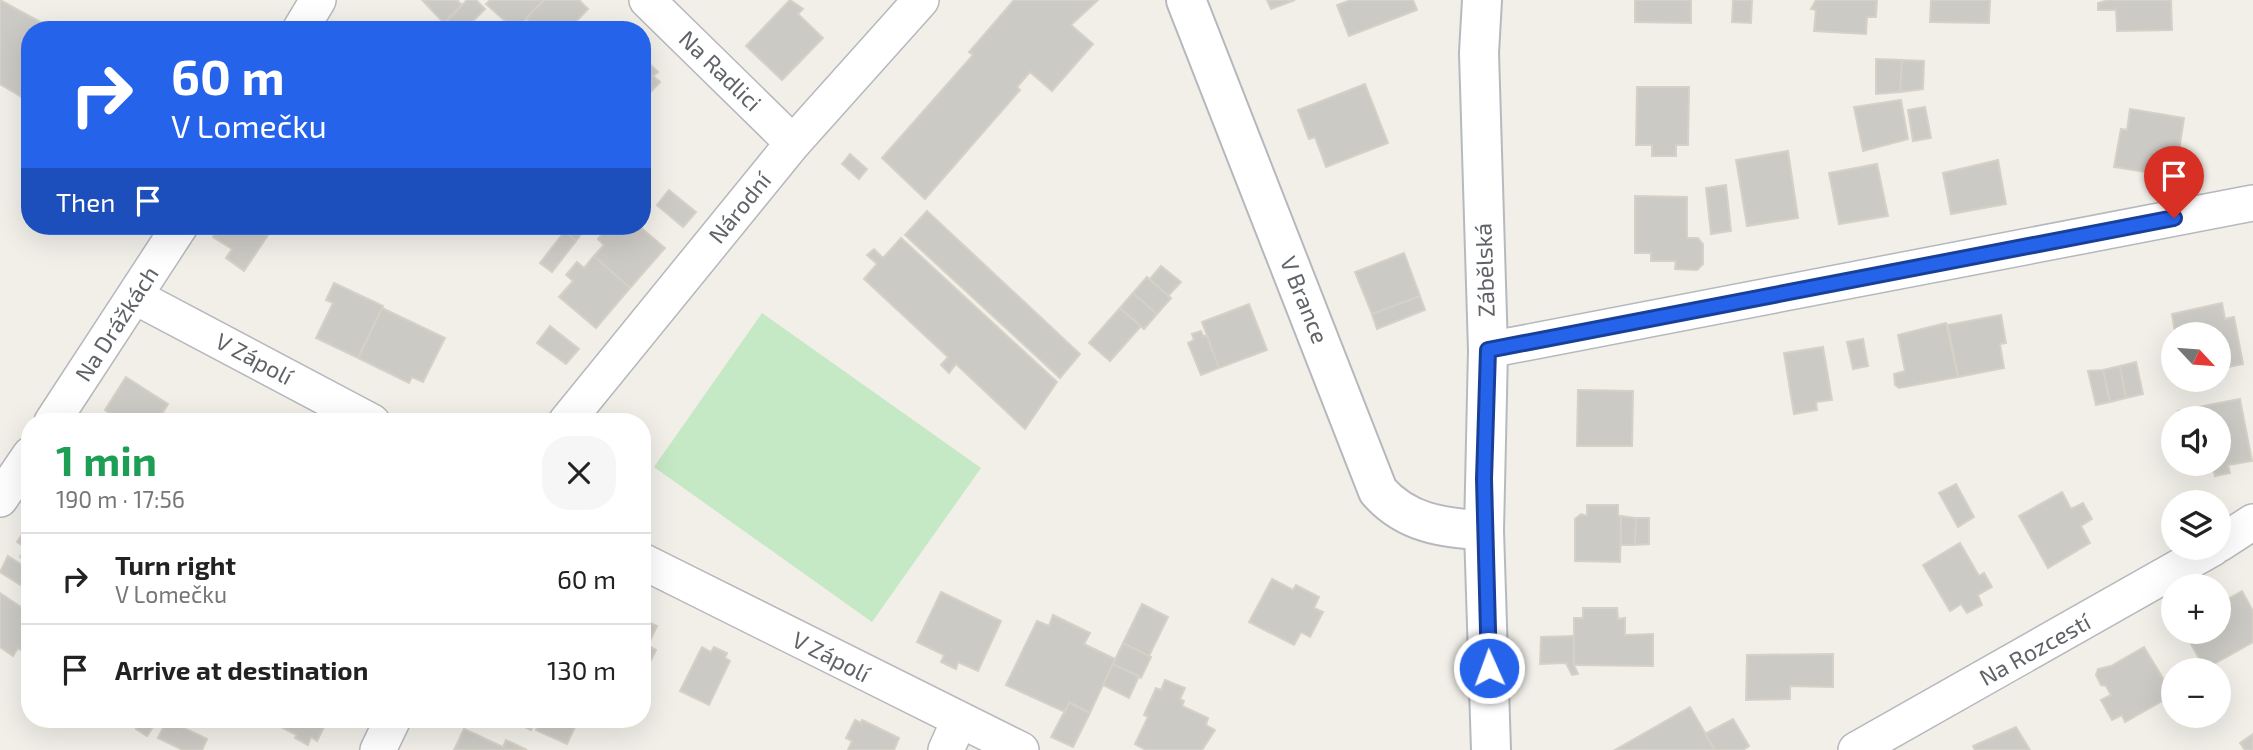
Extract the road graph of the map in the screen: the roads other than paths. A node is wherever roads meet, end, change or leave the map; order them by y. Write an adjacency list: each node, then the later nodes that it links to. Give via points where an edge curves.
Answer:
1 (318, 0): 6 (street)
2 (647, 0): 7 (street, Na Radlici)
3 (921, 0): 7 (street, Národní)
4 (1186, 0): 18 (main road, V Brance, via 1378,491 1392,508 1436,526)
5 (1482, 0): 11 (main road, Zábělská, via 1479,53)
6 (305, 21)
7 (793, 143): 14 (street, Národní)
8 (2253, 203): 11 (street)
9 (174, 235): 10 (street, Na Drážkách)
10 (136, 297): 12 (street, Na Drážkách); 13 (street, V Zápolí)
11 (1488, 350): 18 (main road, Zábělská)
12 (58, 413)
13 (355, 413)
14 (573, 413)
15 (21, 468): 16 (street)
16 (0, 499)
17 (2253, 522): 19 (street)
18 (1484, 531): 26 (main road, Zábělská)
19 (2231, 536)
20 (2192, 560): 27 (street, Na Rozcestí)
21 (651, 566): 23 (street, V Zápolí)
22 (389, 728): 24 (street)
23 (953, 736): 25 (street, V Zápolí)
24 (378, 750)
25 (1021, 750)
26 (1491, 750)
27 (1856, 750)

